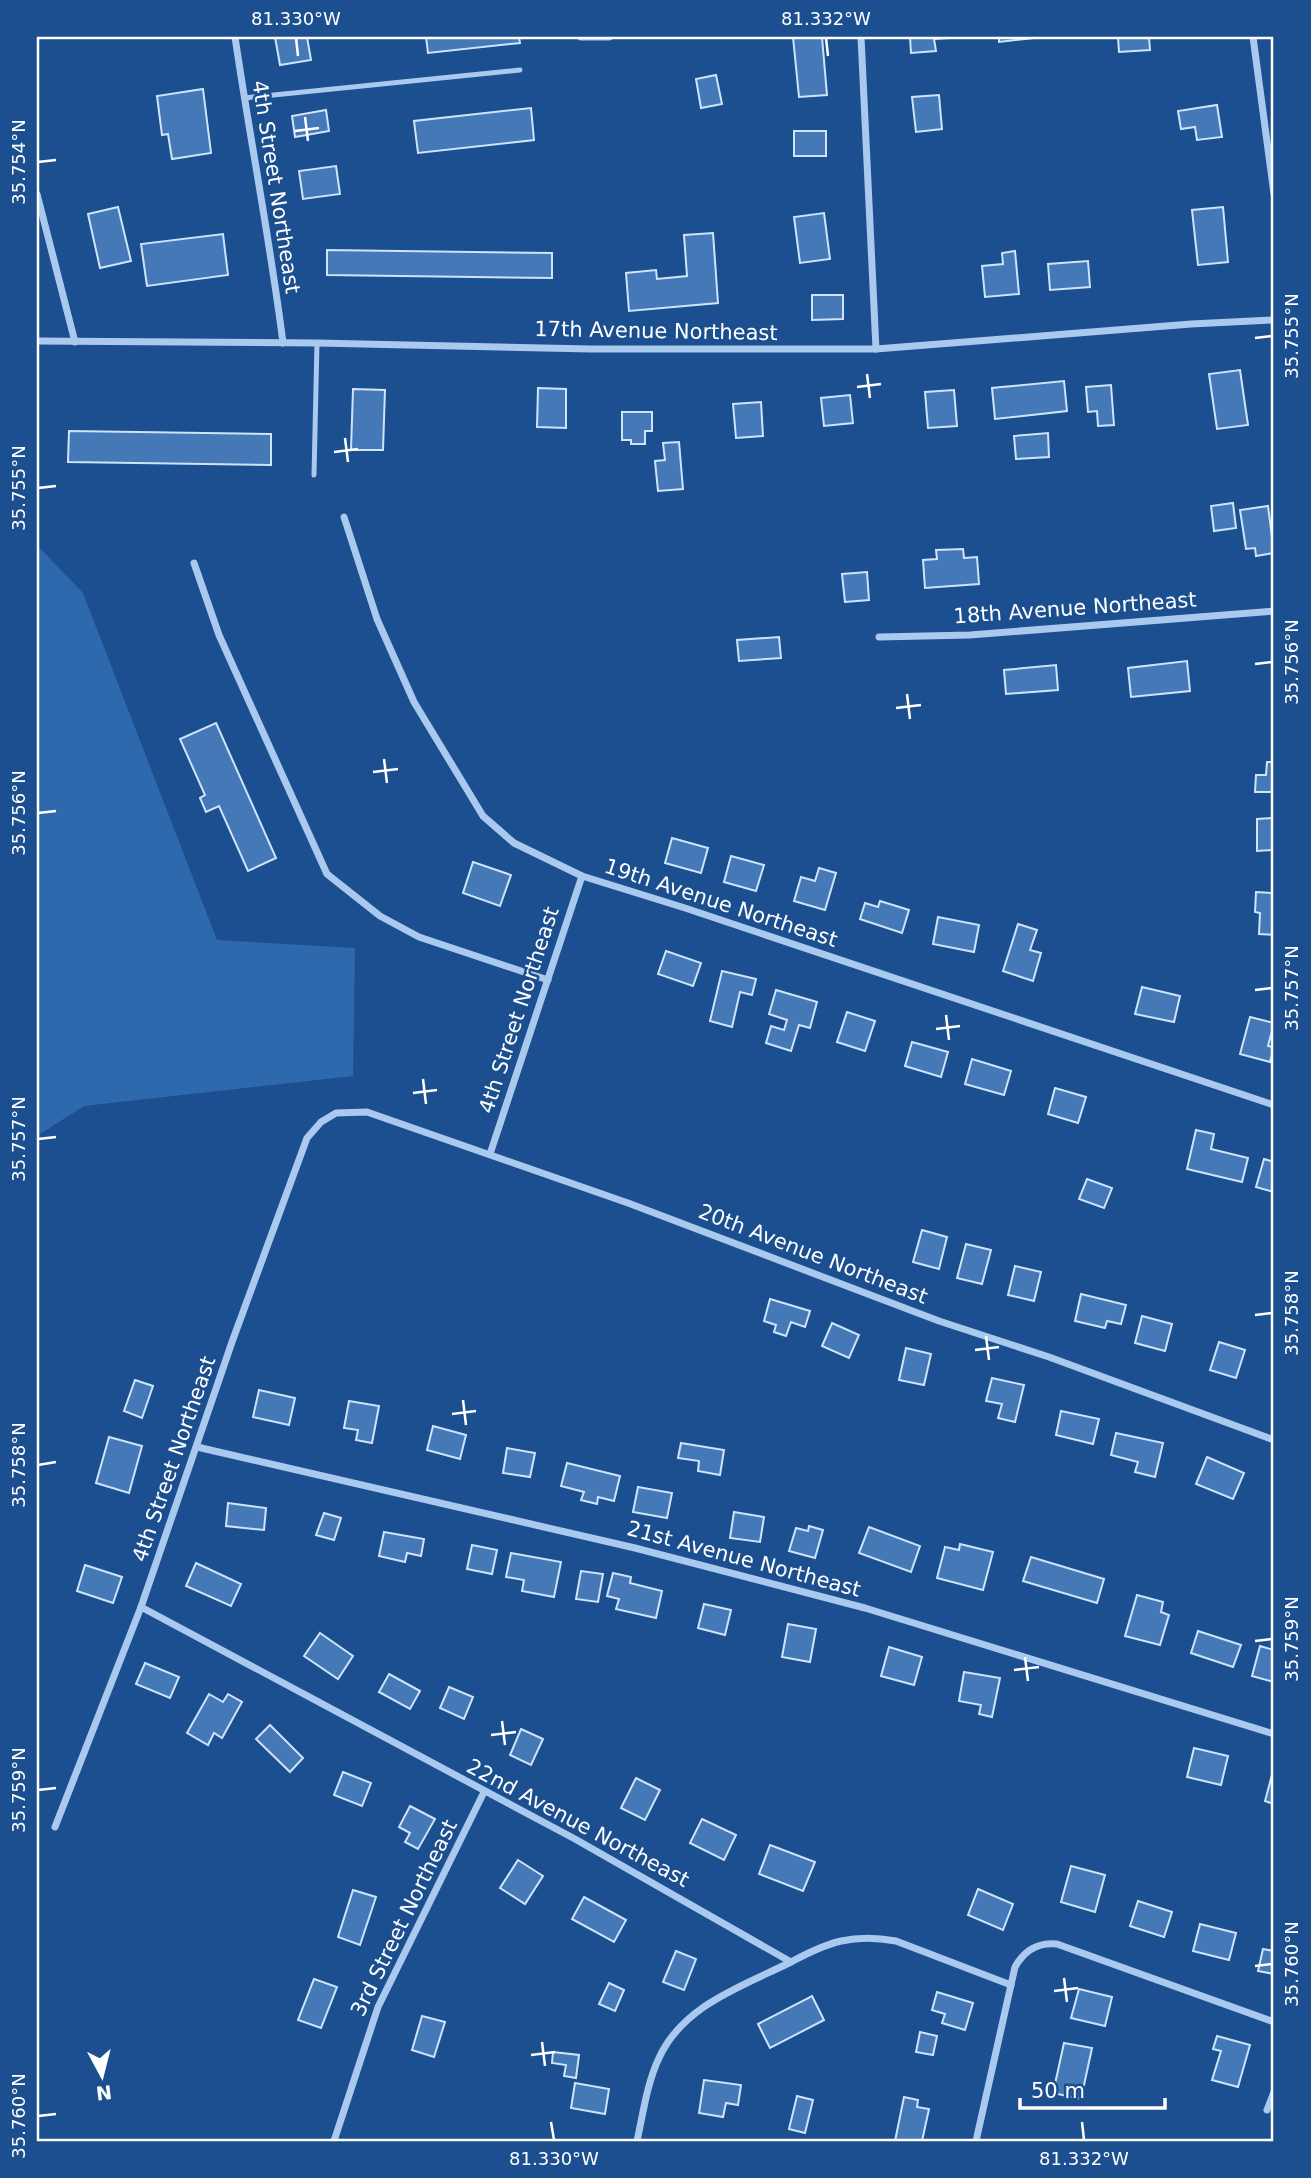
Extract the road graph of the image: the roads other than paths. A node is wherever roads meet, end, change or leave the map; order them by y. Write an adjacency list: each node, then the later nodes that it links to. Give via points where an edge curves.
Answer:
1 (235, 37): 7 (street, 4th Street Northeast)
2 (582, 37): 3 (street)
3 (609, 37)
4 (861, 37): 15 (street)
5 (1253, 37): 9 (street)
6 (520, 70): 7 (lane)
7 (244, 98): 13 (street, 4th Street Northeast)
8 (37, 194): 12 (street)
9 (1274, 194)
10 (1274, 320): 15 (street, 17th Avenue Northeast)
11 (37, 341): 12 (street, 17th Avenue Northeast)
12 (75, 342): 13 (street, 17th Avenue Northeast)
13 (283, 343): 14 (street, 17th Avenue Northeast)
14 (317, 343): 15 (street, 17th Avenue Northeast); 16 (lane)
15 (876, 349)
16 (314, 475)
17 (344, 517): 21 (street, 19th Avenue Northeast, via 377,619 414,702 483,816 514,843)
18 (194, 563): 22 (street, via 219,635 327,874 408,932)
19 (1274, 611): 20 (street, 18th Avenue Northeast, via 970,635)
20 (879, 637)
21 (582, 876): 22 (street, 4th Street Northeast); 23 (street, 19th Avenue Northeast)
22 (548, 980): 25 (street, 4th Street Northeast)
23 (1274, 1105)
24 (336, 1112): 25 (street, 20th Avenue Northeast, via 367,1112); 27 (street, 4th Street Northeast, via 307,1138)
25 (490, 1154): 26 (street, 20th Avenue Northeast)
26 (1274, 1440)
27 (197, 1447): 28 (street, 4th Street Northeast); 29 (street, 21st Avenue Northeast, via 635,1548 865,1608)
28 (141, 1607): 30 (street, 22nd Avenue Northeast); 31 (street, 4th Street Northeast)
29 (1274, 1734)
30 (484, 1792): 32 (street, 22nd Avenue Northeast); 37 (street, 3rd Street Northeast, via 377,2007)
31 (55, 1826)
32 (791, 1962): 33 (street, via 836,1941 878,1937); 38 (street, via 696,2010 677,2029 658,2060)
33 (1011, 1985): 34 (street, via 1020,1958 1032,1948 1057,1944); 39 (street)
34 (1274, 2022)
35 (1274, 2092): 36 (street)
36 (1267, 2109)
37 (334, 2141)
38 (637, 2141)
39 (976, 2141)

